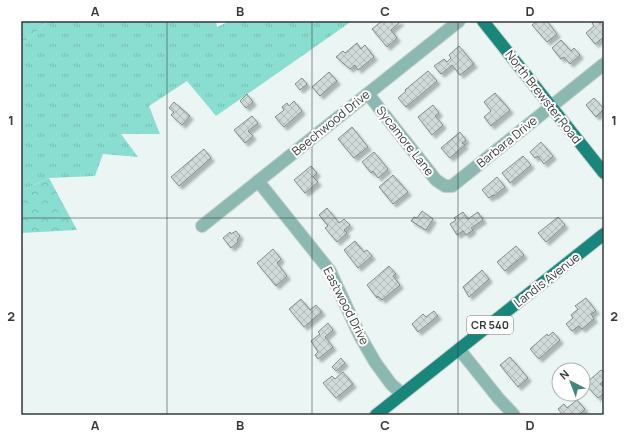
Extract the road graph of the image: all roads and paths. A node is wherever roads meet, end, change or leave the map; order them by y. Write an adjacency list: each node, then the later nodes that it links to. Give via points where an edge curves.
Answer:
1 (459, 21): 4 (street, Beechwood Drive)
2 (483, 21): 5 (main road, North Brewster Road)
3 (604, 64): 5 (street, Barbara Drive)
4 (368, 94): 7 (street, Beechwood Drive); 8 (street, Sycamore Lane, via 436,180)
5 (551, 107): 6 (main road, North Brewster Road); 8 (street, Barbara Drive, via 457,183)
6 (604, 173)
7 (258, 181): 9 (street, Beechwood Drive); 12 (street, Eastwood Drive, via 330,271 375,362)
8 (445, 186)
9 (202, 226)
10 (604, 234): 11 (main road, Landis Avenue / CR 540)
11 (459, 349): 12 (main road, Landis Avenue / CR 540); 14 (street)
12 (402, 394): 13 (main road, Landis Avenue / CR 540)
13 (376, 415)
14 (514, 415)

